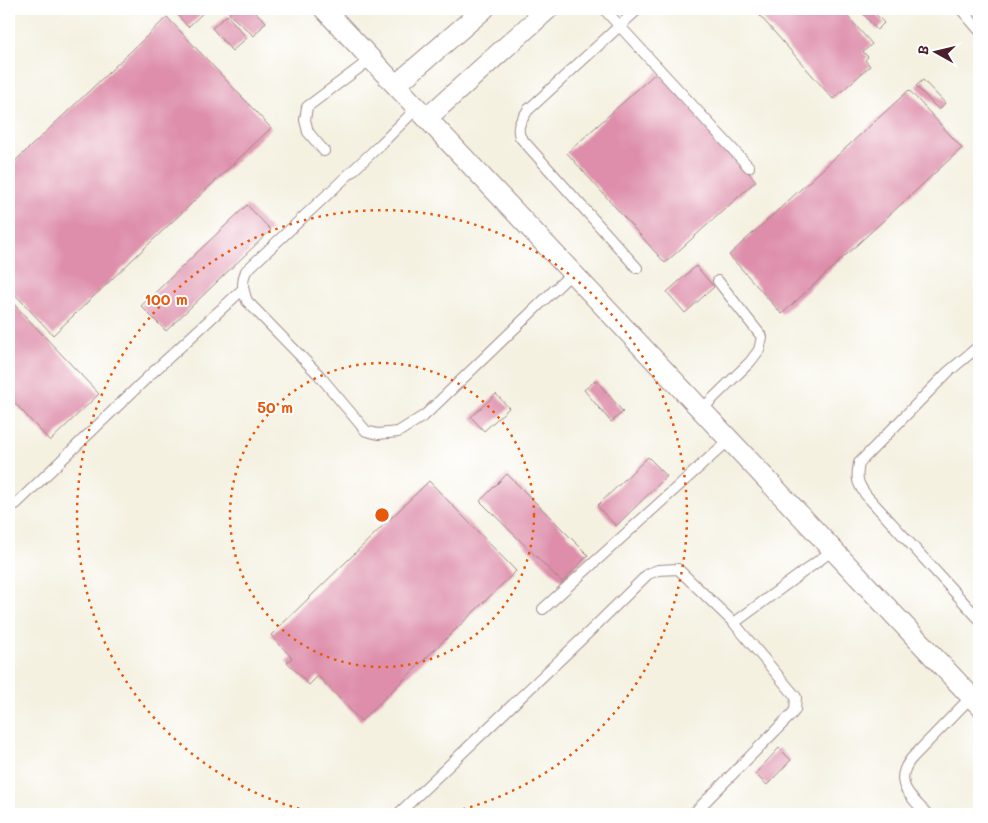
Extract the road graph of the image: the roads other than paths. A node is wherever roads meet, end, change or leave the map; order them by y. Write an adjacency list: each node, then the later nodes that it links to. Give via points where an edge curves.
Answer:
1 (324, 9): 9 (street)
2 (484, 9): 10 (street)
3 (548, 9): 11 (street)
4 (604, 9): 7 (lane)
5 (638, 9): 7 (lane)
6 (960, 9): 8 (lane)
7 (620, 25): 13 (lane); 14 (lane, via 528,110 518,131)
8 (979, 30)
9 (371, 59): 10 (street); 12 (lane, via 307,107 305,120 308,132)
10 (396, 85): 11 (street)
11 (422, 113): 15 (street); 17 (lane, via 381,144 246,271)
12 (324, 151)
13 (749, 168)
14 (637, 268)
15 (572, 273): 17 (lane, via 425,415 398,432 378,434 366,431 319,375 247,301); 19 (street)
16 (718, 281): 19 (lane, via 762,337 759,350 750,362)
17 (243, 289): 21 (lane)
18 (979, 346): 24 (lane, via 948,372 859,464 856,475 858,485 866,495)
19 (701, 410): 20 (street)
20 (730, 440): 22 (street); 23 (lane)
21 (16, 504)
22 (833, 550): 25 (lane); 26 (street)
23 (543, 609)
24 (979, 619)
25 (734, 623): 27 (lane, via 678,569 648,574); 28 (lane, via 796,697 795,710)
26 (975, 701): 29 (lane, via 905,766 903,783 906,792)
27 (398, 814)
28 (693, 814)
29 (927, 814)

